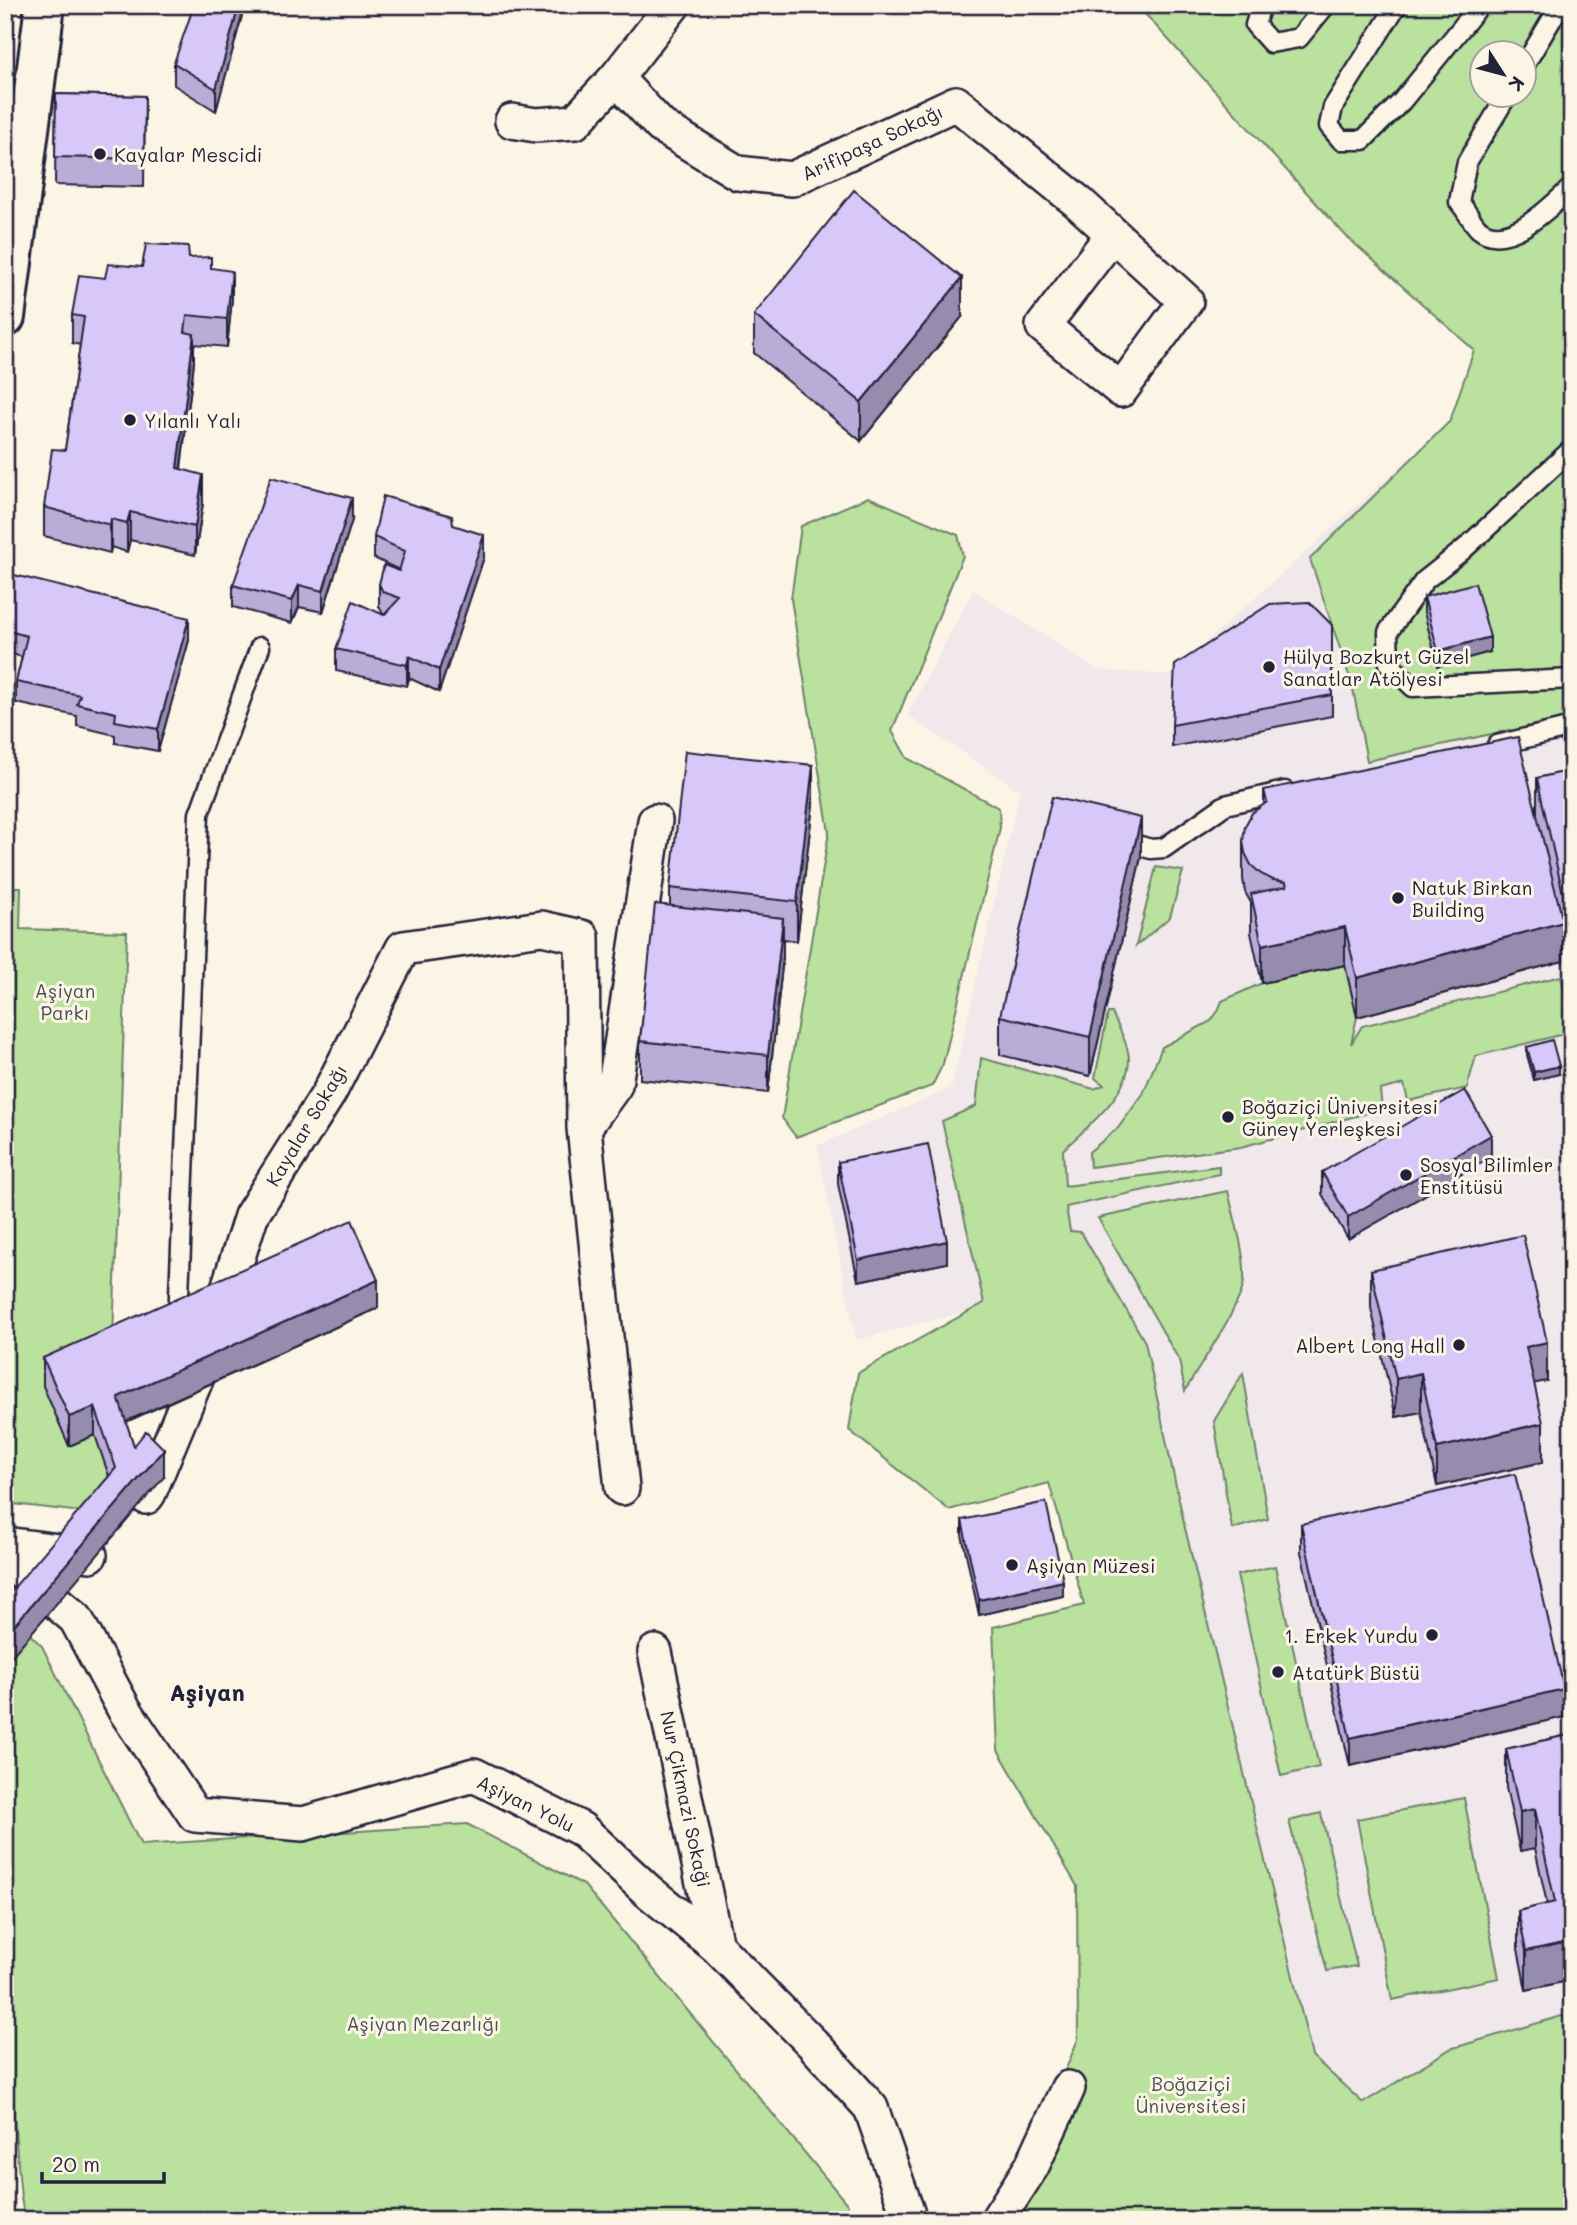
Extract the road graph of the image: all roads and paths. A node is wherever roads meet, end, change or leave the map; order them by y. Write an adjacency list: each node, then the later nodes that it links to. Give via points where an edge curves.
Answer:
1 (45, 5): 14 (main road)
2 (673, 5): 9 (street)
3 (1261, 5): 4 (lane, via 1255,25 1271,43 1299,38)
4 (1326, 5)
5 (1397, 5): 6 (lane, via 1333,107 1329,126 1341,140 1363,140 1402,101)
6 (1480, 5)
7 (1557, 5): 8 (lane)
8 (1538, 43)
9 (617, 78): 11 (street, via 575,122 536,125); 13 (street, Arifipaşa Sokağı, via 661,126 738,173 792,179 956,103)
10 (1500, 108): 12 (lane, via 1467,162 1459,202 1480,229 1499,236 1515,233)
11 (512, 121)
12 (1572, 187)
13 (1113, 234): 13 (street, Arifipaşa Sokağı, via 1186,301 1121,390 1043,326)
14 (5, 317)
15 (1572, 449): 17 (lane, via 1423,581 1388,632 1389,664 1413,687)
16 (260, 647): 24 (lane, via 199,814)
17 (1572, 679)
18 (1572, 727): 19 (lane)
19 (1479, 749)
20 (1301, 788): 22 (lane, via 1225,805 1164,848)
21 (655, 821): 23 (street, via 615,1085)
22 (1112, 838)
23 (584, 1128): 26 (street, Kayalar Sokağı, via 582,937 542,928 403,948 329,1093 251,1216 209,1348); 27 (street, Kayalar Sokağı)
24 (178, 1338)
25 (176, 1379): 26 (lane)
26 (174, 1434): 28 (street, Kayalar Sokağı, via 149,1493 93,1556)
27 (622, 1488)
28 (5, 1544)
29 (5, 1558): 31 (street, Aşiyan Yolu, via 76,1619 124,1709 195,1815 303,1824 474,1775 580,1829)
30 (655, 1652): 31 (street, Nur Çikmazi Sokaği)
31 (716, 1946): 33 (street, Aşiyan Yolu, via 871,2108)
32 (1068, 2088): 34 (street, via 1032,2166)
33 (910, 2220)
34 (996, 2220)

